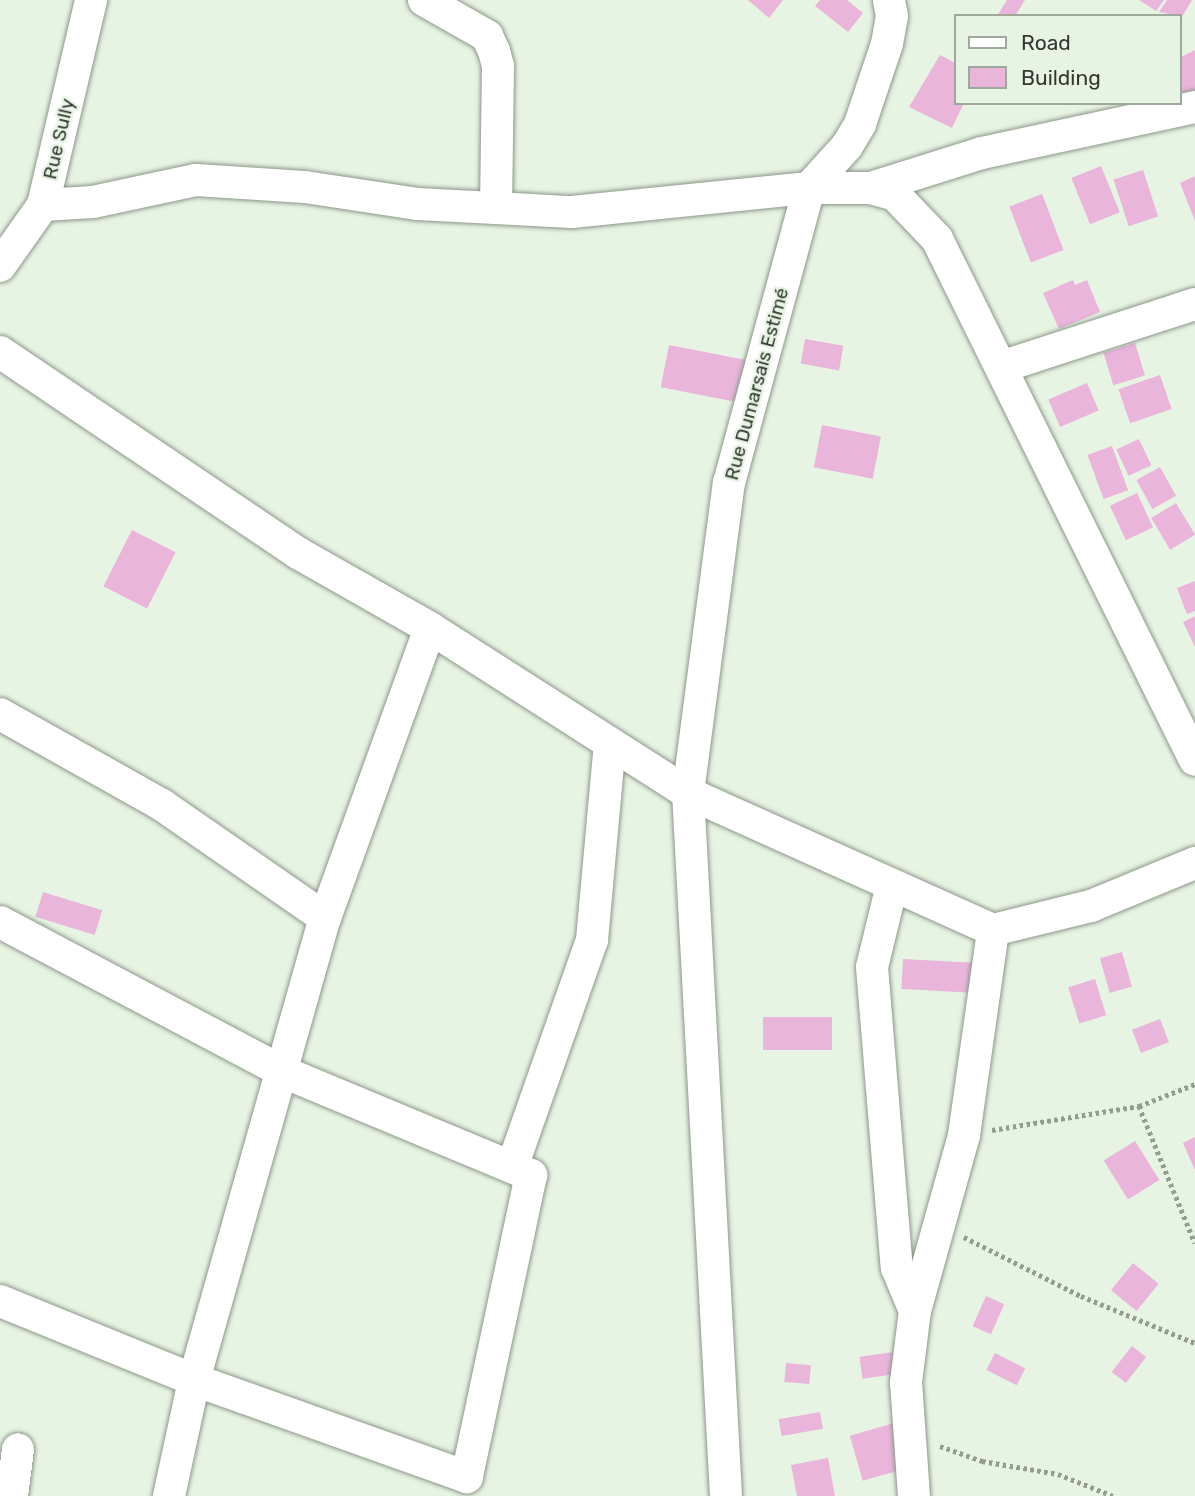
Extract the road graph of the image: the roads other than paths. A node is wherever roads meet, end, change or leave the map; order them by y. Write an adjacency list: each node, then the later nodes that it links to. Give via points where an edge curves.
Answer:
1 (91, 0): 7 (street, Rue Sully)
2 (424, 0): 8 (street, via 487,36 494,51 498,66)
3 (889, 0): 5 (street, Rue Dumarsais Estimé, via 892,16 887,44 860,124 847,146)
4 (1195, 107): 6 (street, via 982,153)
5 (809, 188): 6 (street); 8 (street, via 572,212); 17 (street, Rue Dumarsais Estimé, via 729,483)
6 (871, 188): 12 (street, via 895,195 937,239)
7 (43, 205): 8 (street, via 93,202 196,180); 9 (street, Rue Sully)
8 (496, 208)
9 (0, 266)
10 (1195, 304): 12 (street)
11 (0, 352): 13 (street, via 298,553)
12 (1001, 367): 16 (street)
13 (430, 628): 15 (street); 20 (street)
14 (0, 715): 20 (street, via 162,805)
15 (610, 744): 17 (street); 24 (street, via 592,940)
16 (1195, 760)
17 (688, 793): 19 (street); 31 (street, Rue Dumarsais Estimé)
18 (1195, 863): 22 (street, via 1091,906)
19 (892, 885): 22 (street); 26 (street, via 872,967 897,1268)
20 (326, 918): 23 (street)
21 (0, 922): 23 (street)
22 (993, 930): 26 (street, via 964,1135)
23 (283, 1072): 24 (street); 27 (street)
24 (512, 1167): 27 (street, via 531,1175 467,1477)
25 (0, 1300): 27 (street)
26 (915, 1311): 32 (street, via 906,1381)
27 (194, 1380): 30 (street)
28 (18, 1449): 29 (street)
29 (12, 1496)
30 (169, 1496)
31 (726, 1496)
32 (914, 1496)

